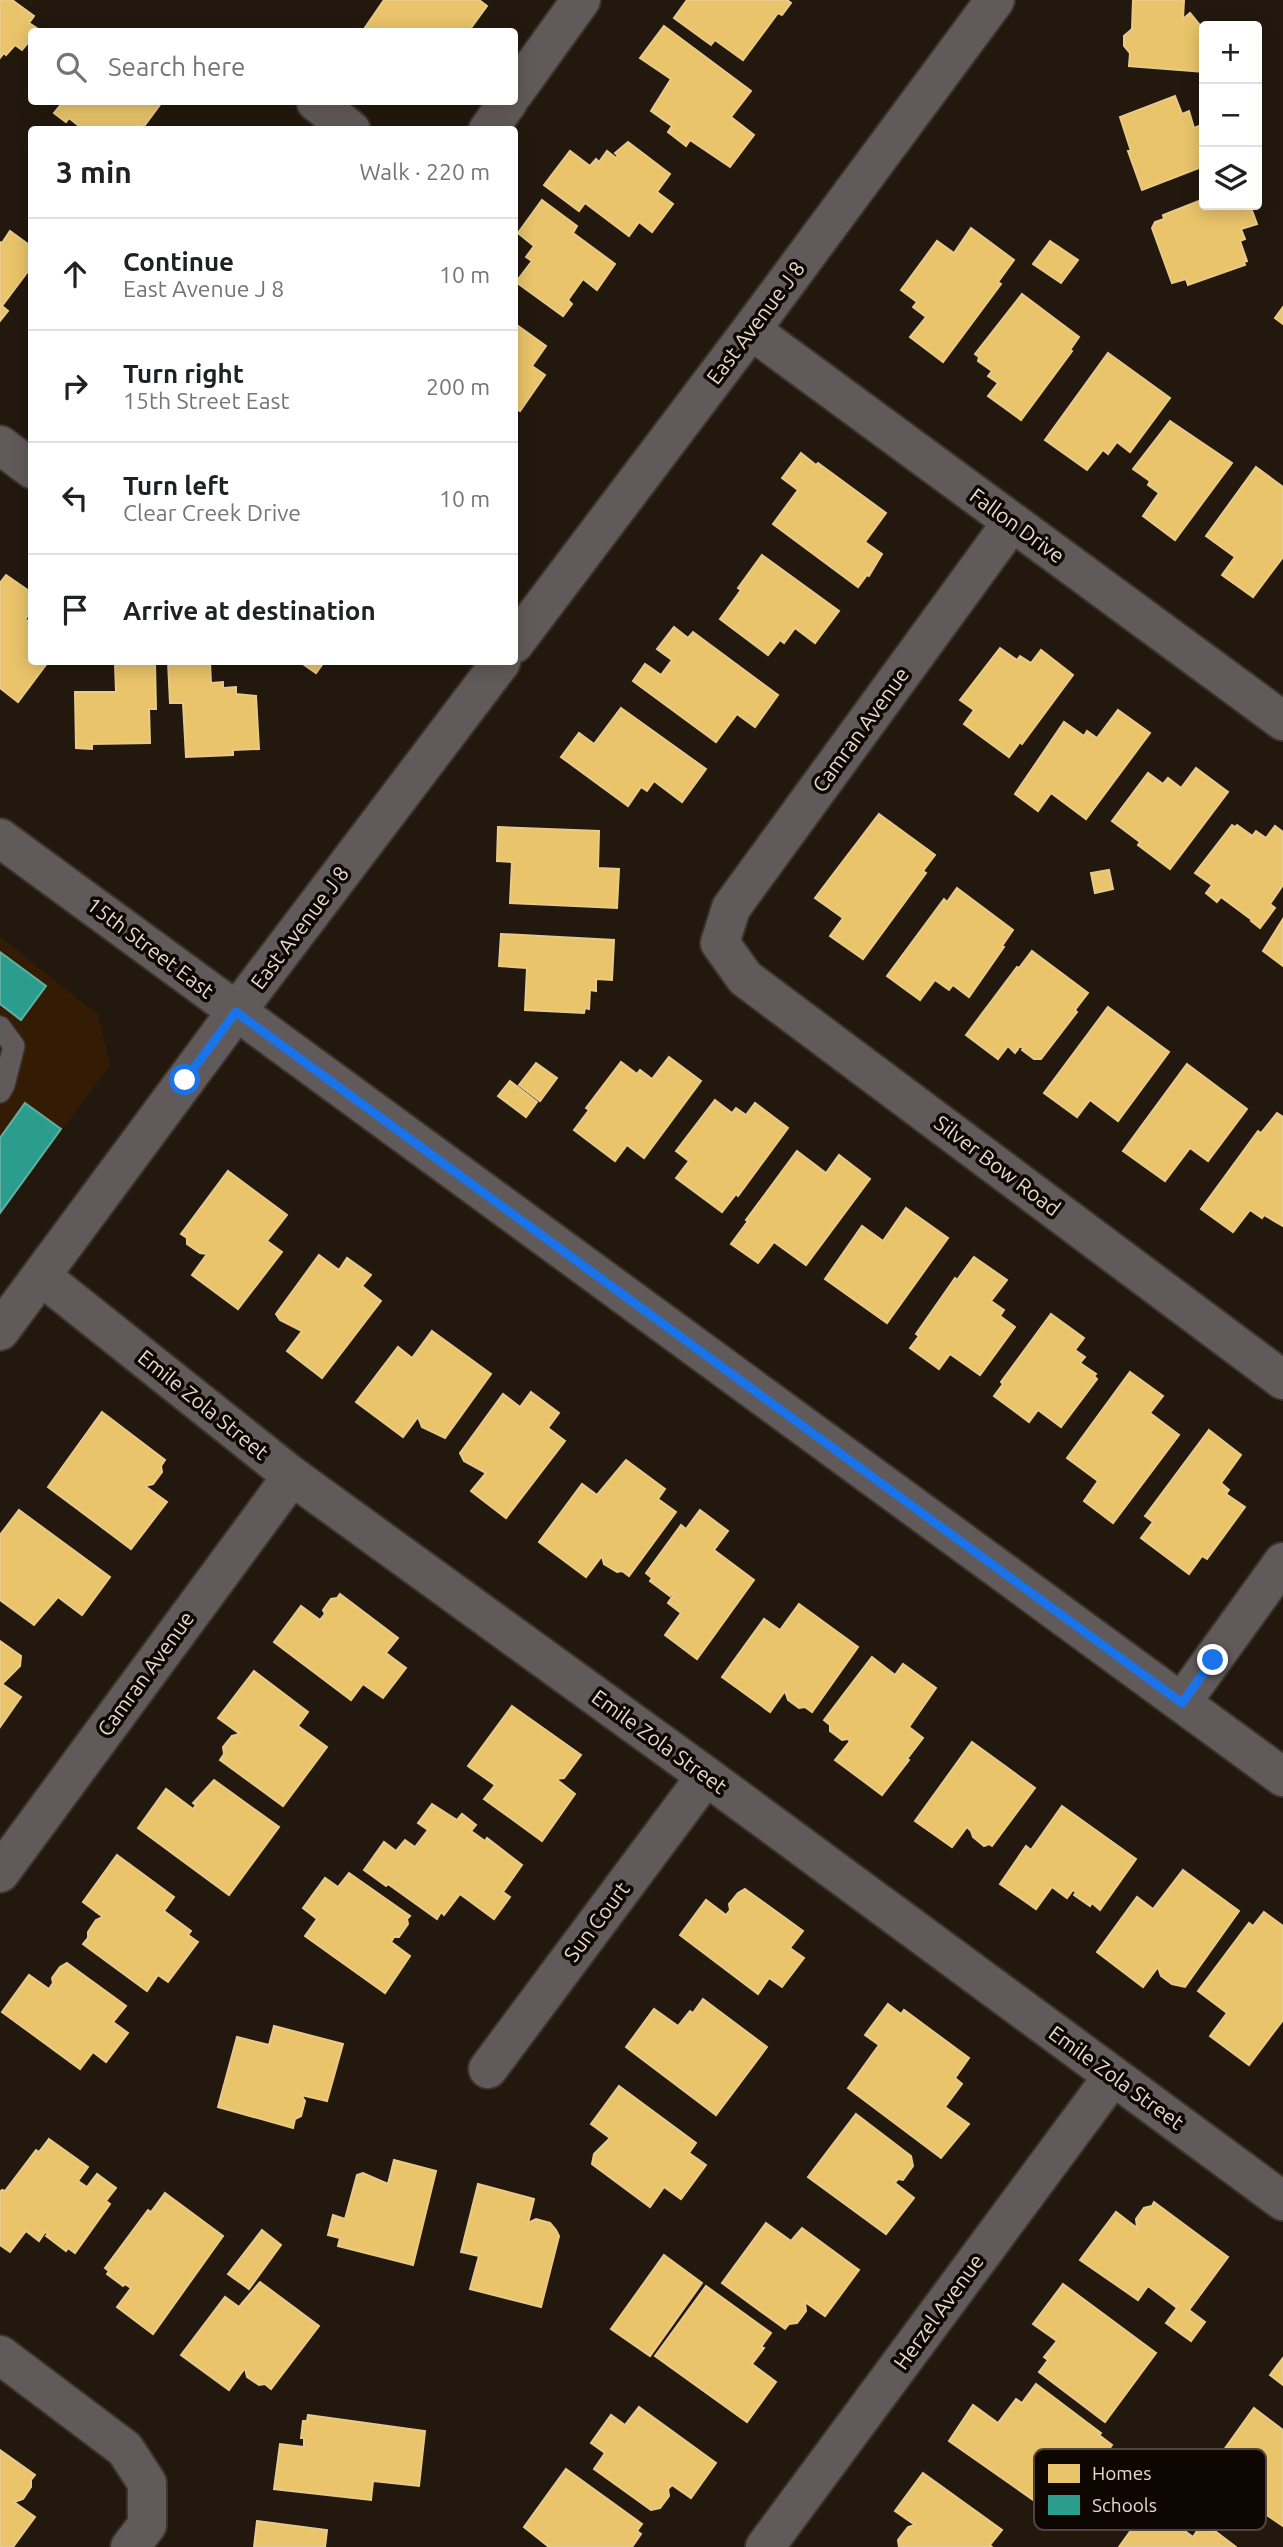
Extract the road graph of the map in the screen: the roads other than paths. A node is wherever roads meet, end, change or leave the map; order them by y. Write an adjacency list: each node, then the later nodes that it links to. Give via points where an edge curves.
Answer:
1 (580, 0): 3 (street)
2 (995, 0): 8 (street, East Avenue J 8)
3 (518, 87)
4 (320, 105): 6 (street)
5 (506, 105): 7 (street)
6 (346, 126)
7 (491, 126)
8 (751, 330): 11 (street, Fallon Drive); 12 (street, East Avenue J 8)
9 (0, 445): 10 (street)
10 (28, 466)
11 (1012, 522): 14 (street, Fallon Drive); 16 (street, Camran Avenue, via 731,908)
12 (518, 638)
13 (499, 665): 17 (street, East Avenue J 8)
14 (1283, 721)
15 (0, 838): 17 (street, 15th Street East)
16 (720, 943): 22 (street, Silver Bow Road, via 745,978)
17 (236, 1012): 20 (street, East Avenue J 8); 25 (street, 15th Street East)
18 (0, 1027): 19 (lane, via 14,1046)
19 (0, 1092)
20 (41, 1276): 21 (street, East Avenue J 8); 23 (street, Emile Zola Street)
21 (0, 1331)
22 (1283, 1380)
23 (292, 1476): 26 (street, Emile Zola Street); 28 (street, Camran Avenue)
24 (1283, 1562): 25 (street)
25 (1182, 1703): 27 (street, 15th Street East)
26 (706, 1776): 29 (street, Sun Court); 30 (street, Emile Zola Street)
27 (1283, 1777)
28 (0, 1873)
29 (488, 2068)
30 (1113, 2076): 31 (street, Emile Zola Street); 34 (street, Herzel Avenue)
31 (1283, 2201)
32 (0, 2355): 33 (street, via 125,2449 147,2483 147,2525)
33 (130, 2547)
34 (765, 2547)

